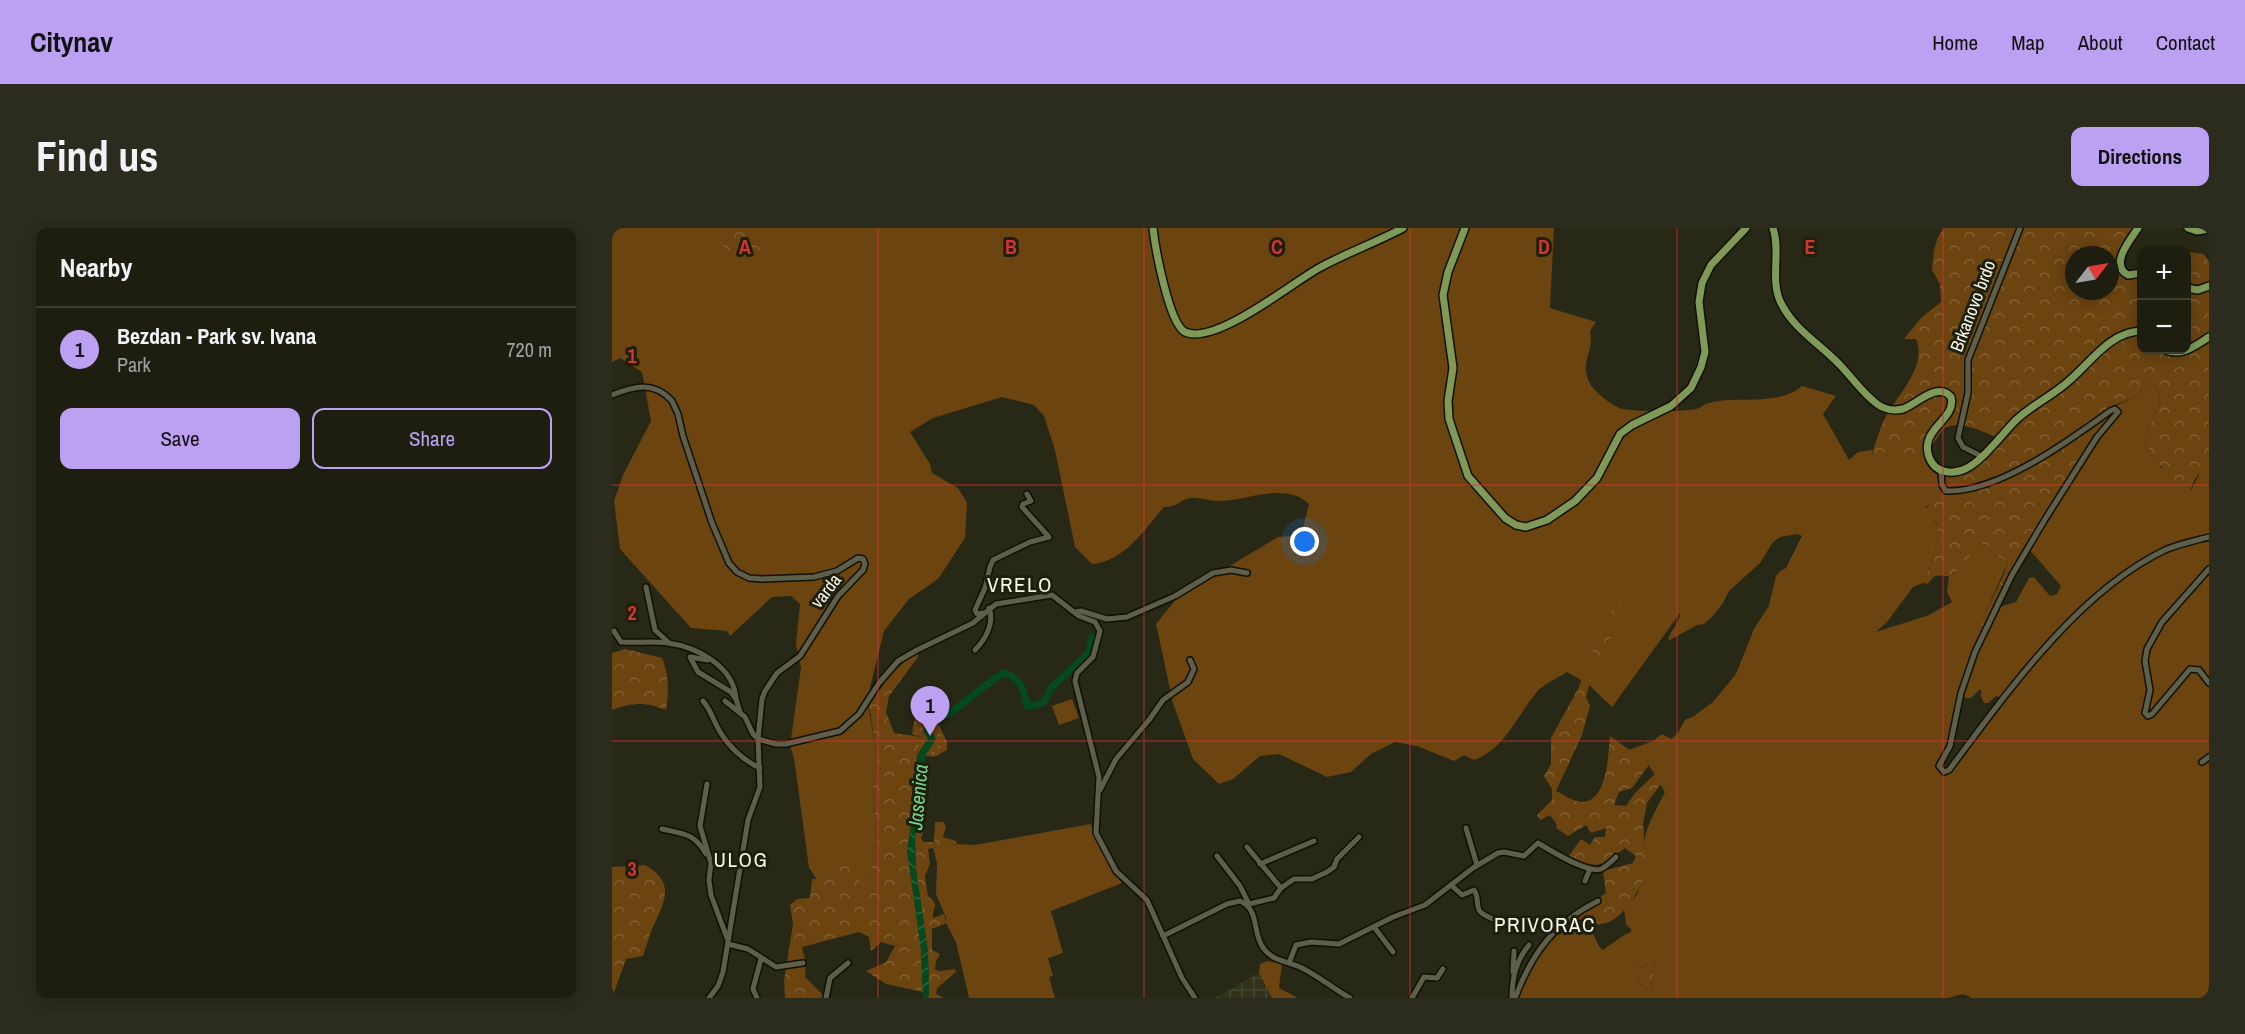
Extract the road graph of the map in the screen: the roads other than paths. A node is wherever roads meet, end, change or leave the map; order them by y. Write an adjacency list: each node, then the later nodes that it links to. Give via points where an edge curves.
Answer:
1 (1153, 228): 2 (main road, via 1174,319 1182,330 1194,334 1255,310 1319,268)
2 (1402, 228)
3 (1465, 228): 8 (main road, via 1443,295 1453,368 1449,419 1468,476 1505,518 1526,527 1547,520 1575,501 1597,478 1623,431 1671,406 1691,388 1705,352 1699,302 1702,283 1711,266)
4 (1773, 228): 18 (main road, via 1777,289 1784,306 1805,335 1839,363 1873,400 1895,410 1937,391 1951,397 1951,409 1928,442 1929,458)
5 (2020, 228): 17 (street, Brkanovo brdo, via 1967,366 1968,393 1958,438 1963,447)
6 (2138, 228): 10 (main road, via 2120,264 2128,275)
7 (2188, 228): 9 (main road)
8 (1744, 229)
9 (2209, 229)
10 (2137, 274)
11 (2209, 286): 12 (main road)
12 (2191, 289)
13 (2137, 332): 17 (main road, via 2122,336 2102,349 2068,382 2024,413)
14 (2209, 337): 15 (main road)
15 (2191, 347)
16 (612, 395): 36 (street, varda, via 634,387 649,387 662,391 672,401 712,523 737,573 749,578 798,579 830,574 858,558 865,562 865,568 837,596 800,656 768,683 762,699)
17 (1981, 456): 18 (main road, via 1963,470)
18 (1941, 471): 20 (street, via 1946,491 1985,485 2064,444 2110,411 2118,412 2097,437 2044,521 1980,641 1961,693 1950,746 1939,766 1944,772 2014,684 2107,587 2163,551)
19 (1027, 494): 24 (street, via 1031,501 1022,507 1049,537 993,560 975,610 980,615)
20 (2209, 537)
21 (2209, 569): 31 (street, via 2162,622 2147,649 2150,690 2145,713 2152,714 2190,669 2199,670)
22 (1247, 573): 25 (street, via 1213,573 1175,596 1127,617 1107,619)
23 (646, 587): 27 (street, via 655,630)
24 (987, 610): 25 (street, via 1005,601 1050,594); 28 (street, via 991,618 987,634); 36 (street, via 967,626 898,661 859,714 840,731 782,744)
25 (1074, 612): 41 (street, via 1095,622 1100,631 1093,657 1077,673 1075,681 1097,768)
26 (614, 631): 27 (street, via 621,642)
27 (669, 643): 30 (street)
28 (975, 650)
29 (1190, 660): 41 (street, via 1194,669 1188,682 1163,700 1116,759)
30 (714, 661): 32 (street, via 731,677); 32 (street, via 690,657 698,672 728,689)
31 (2209, 683)
32 (736, 699): 35 (street)
33 (703, 701): 39 (street, via 728,743)
34 (725, 701): 35 (street)
35 (740, 713): 36 (street)
36 (758, 739): 39 (street, varda)
37 (2209, 757): 38 (street)
38 (2202, 762)
39 (760, 768): 61 (street, varda, via 760,787 748,820)
40 (707, 784): 49 (street, via 700,826)
41 (1098, 792): 60 (street, via 1099,839 1116,871 1147,900)
42 (1466, 828): 51 (street)
43 (662, 829): 49 (street, via 696,839)
44 (1359, 837): 55 (street, via 1327,872 1312,879 1294,879)
45 (1314, 841): 50 (street)
46 (1246, 847): 50 (street)
47 (1217, 856): 57 (street, via 1240,886)
48 (1617, 857): 52 (street, via 1603,868)
49 (711, 863): 61 (street, via 709,886)
50 (1260, 864): 55 (street)
51 (1477, 865): 52 (street, via 1501,852 1524,856 1538,843); 54 (street)
52 (1590, 869): 53 (street)
53 (1585, 881)
54 (1451, 885): 58 (street, via 1425,905); 59 (street, via 1462,895 1474,890 1481,913)
55 (1281, 888): 57 (street, via 1276,897)
56 (1598, 901): 69 (street, via 1565,922 1539,948)
57 (1248, 904): 60 (street, via 1231,902); 67 (street, via 1264,949 1277,960)
58 (1374, 927): 63 (street); 67 (street, via 1339,944 1298,944)
59 (1516, 927)
60 (1163, 936): 74 (street)
61 (728, 942): 64 (street); 71 (street, varda, via 721,980)
62 (1514, 951): 70 (street)
63 (1393, 952)
64 (761, 959): 65 (street, via 776,967); 72 (street, via 753,989)
65 (803, 963)
66 (848, 963): 73 (street, via 830,978)
67 (1289, 963): 75 (street)
68 (1443, 969): 76 (street, via 1437,978 1424,977)
69 (1525, 972): 70 (street, via 1528,947); 77 (street)
70 (1513, 974): 77 (street)
71 (709, 998)
72 (757, 998)
73 (826, 998)
74 (1195, 998)
75 (1350, 998)
76 (1412, 998)
77 (1514, 998)

